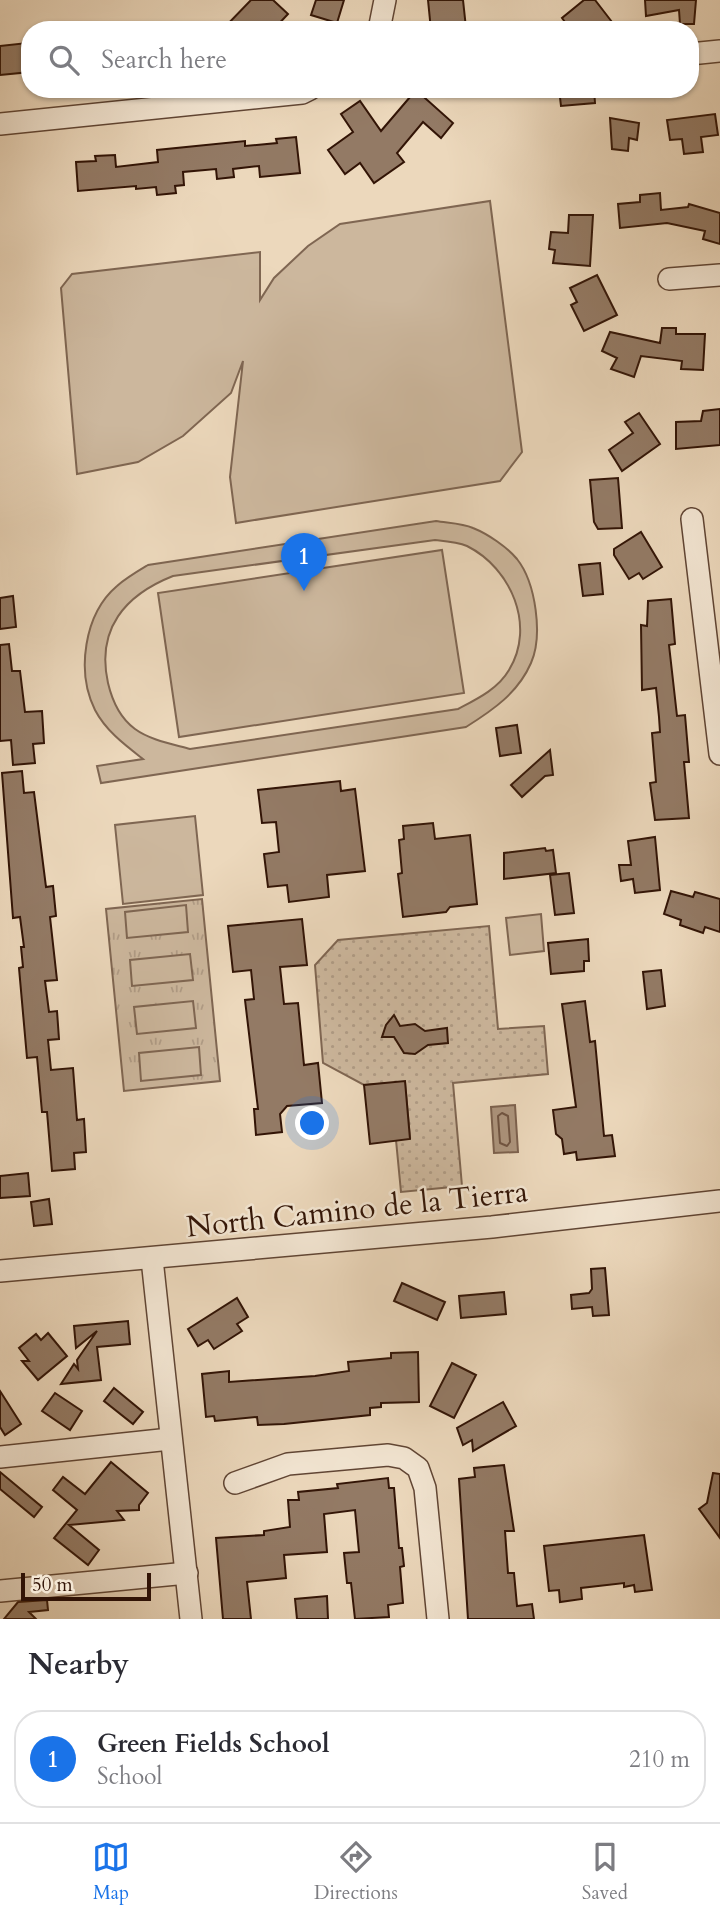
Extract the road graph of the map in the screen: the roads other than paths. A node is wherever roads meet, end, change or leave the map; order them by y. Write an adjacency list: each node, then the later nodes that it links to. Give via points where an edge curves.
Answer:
1 (385, 0): 2 (street)
2 (381, 21)
3 (720, 51): 4 (street)
4 (699, 53)
5 (253, 98): 6 (street)
6 (0, 124)
7 (720, 275): 8 (street)
8 (669, 279)
9 (692, 519): 10 (street)
10 (720, 754)
11 (720, 1201): 12 (street, North Camino de la Tierra)
12 (152, 1259): 13 (street, North Camino de la Tierra); 14 (street)
13 (0, 1271)
14 (170, 1439): 15 (street); 17 (street)
15 (0, 1457)
16 (235, 1483): 20 (street, via 288,1464 416,1456 425,1488)
17 (187, 1573): 18 (street); 19 (street)
18 (0, 1591)
19 (191, 1619)
20 (438, 1619)

